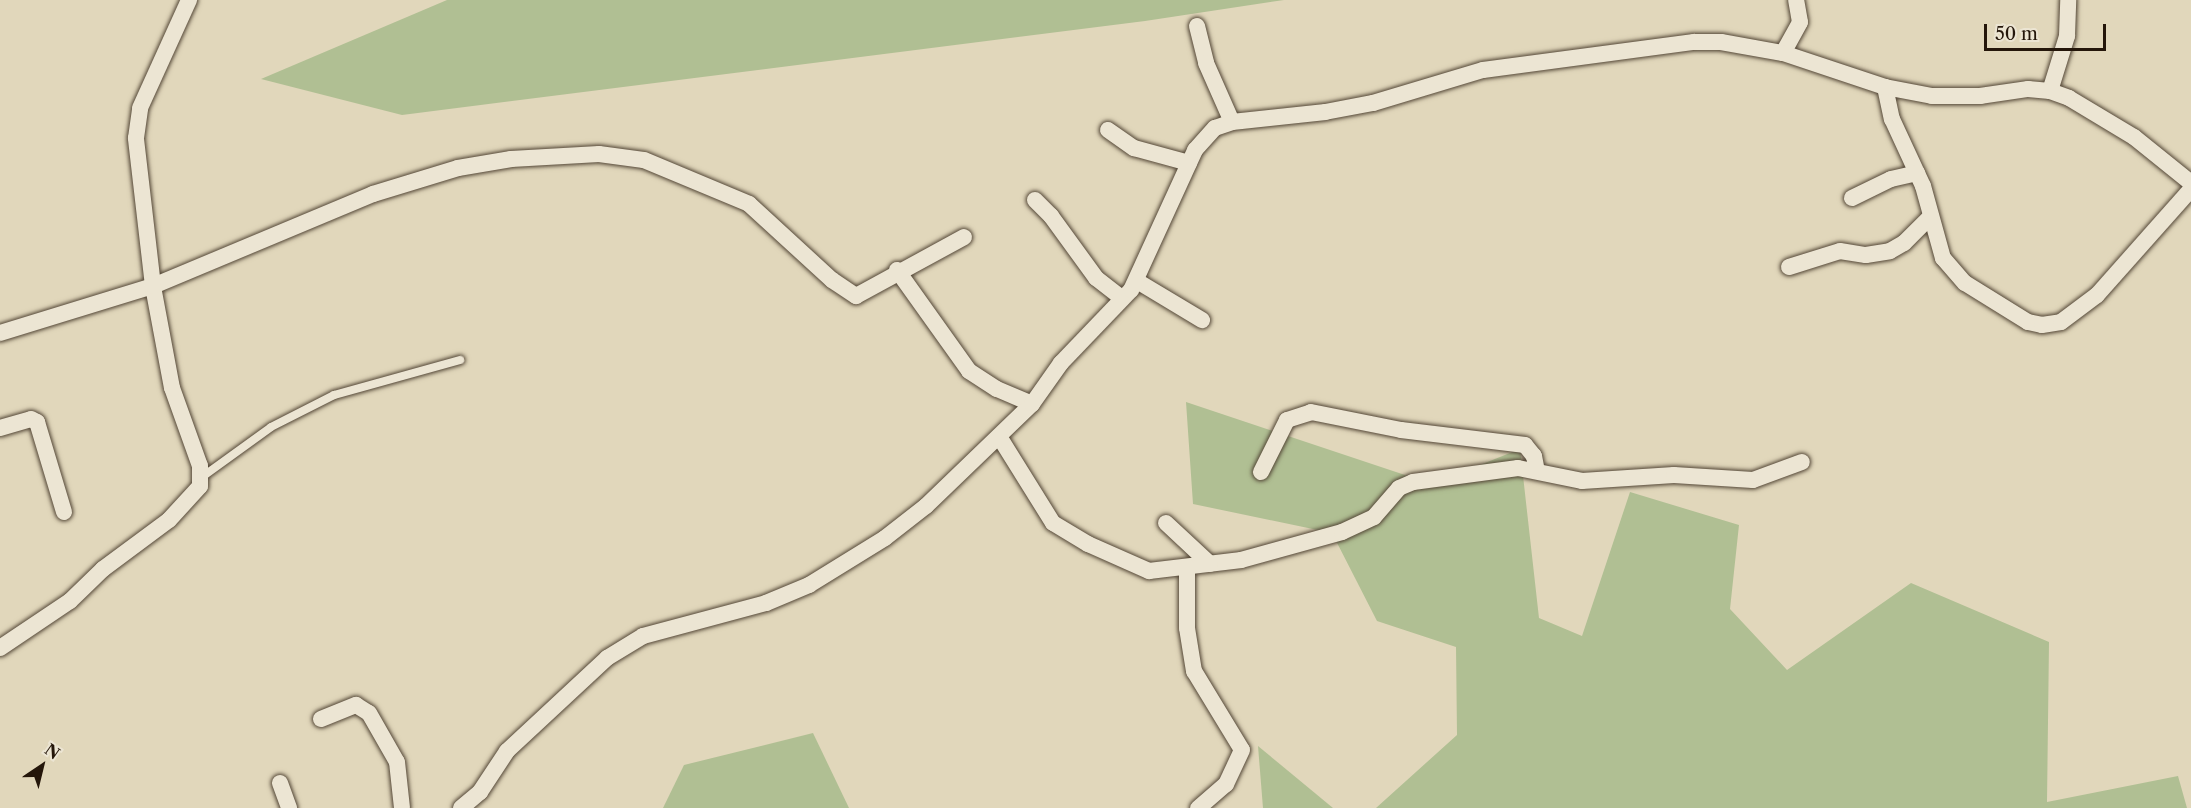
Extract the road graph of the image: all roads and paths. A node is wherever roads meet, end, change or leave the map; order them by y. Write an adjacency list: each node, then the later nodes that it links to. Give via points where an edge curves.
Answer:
1 (189, 0): 21 (street, via 169,37 137,120 140,192)
2 (1796, 0): 5 (street, via 1800,22)
3 (2068, 0): 7 (street, via 2067,36)
4 (1197, 27): 8 (street, via 1206,63)
5 (1783, 53): 6 (street); 8 (street, via 1721,42 1694,42 1483,70 1363,105)
6 (1885, 87): 7 (street, via 1954,98 2028,89); 11 (street, via 1892,119)
7 (2050, 91): 12 (street, via 2134,137)
8 (1232, 122): 10 (street, via 1202,138)
9 (1108, 130): 10 (street, via 1134,148)
10 (1189, 163): 20 (street)
11 (1917, 172): 14 (street, via 1891,179); 16 (street)
12 (2191, 183)
13 (2191, 189): 16 (street, via 2097,295 2061,322 2042,325 1999,306 1953,272 1943,258)
14 (1852, 198)
15 (1035, 200): 22 (street, via 1096,278)
16 (1930, 217): 18 (street, via 1890,251 1866,255 1840,251)
17 (964, 237): 19 (street)
18 (1790, 267)
19 (897, 270): 21 (street, via 856,296 832,280 749,204 644,160 578,155 511,159 458,168 373,194); 26 (street, via 964,366 978,378)
20 (1137, 281): 22 (street); 23 (street)
21 (153, 286): 24 (street); 32 (street, via 172,388)
22 (1122, 298): 26 (street, via 1061,363)
23 (1202, 320)
24 (0, 333)
25 (460, 360): 32 (lane, via 334,395 271,427)
26 (1032, 404): 28 (street)
27 (0, 428): 33 (street, via 31,419 37,422)
28 (1000, 438): 36 (street, via 1035,501 1059,528 1138,568 1165,571); 40 (street, via 885,538 809,585 766,603 643,636 607,658 507,751)
29 (1802, 462): 30 (street, via 1753,480 1695,475 1582,482)
30 (1538, 471): 31 (street, via 1534,456 1525,445 1401,430 1311,412 1287,420); 35 (street, via 1518,468 1405,484 1384,510 1365,522 1283,551)
31 (1261, 472)
32 (202, 477): 37 (street, via 197,492 169,520 109,564 70,600)
33 (64, 512)
34 (1166, 523): 35 (street)
35 (1210, 564): 36 (street)
36 (1186, 567): 44 (street, via 1187,628 1194,671 1242,750 1226,784)
37 (0, 648)
38 (321, 719): 42 (street, via 356,705 369,714 397,762)
39 (280, 783): 41 (street)
40 (479, 802): 43 (street)
41 (289, 808)
42 (402, 808)
43 (461, 808)
44 (1198, 808)

